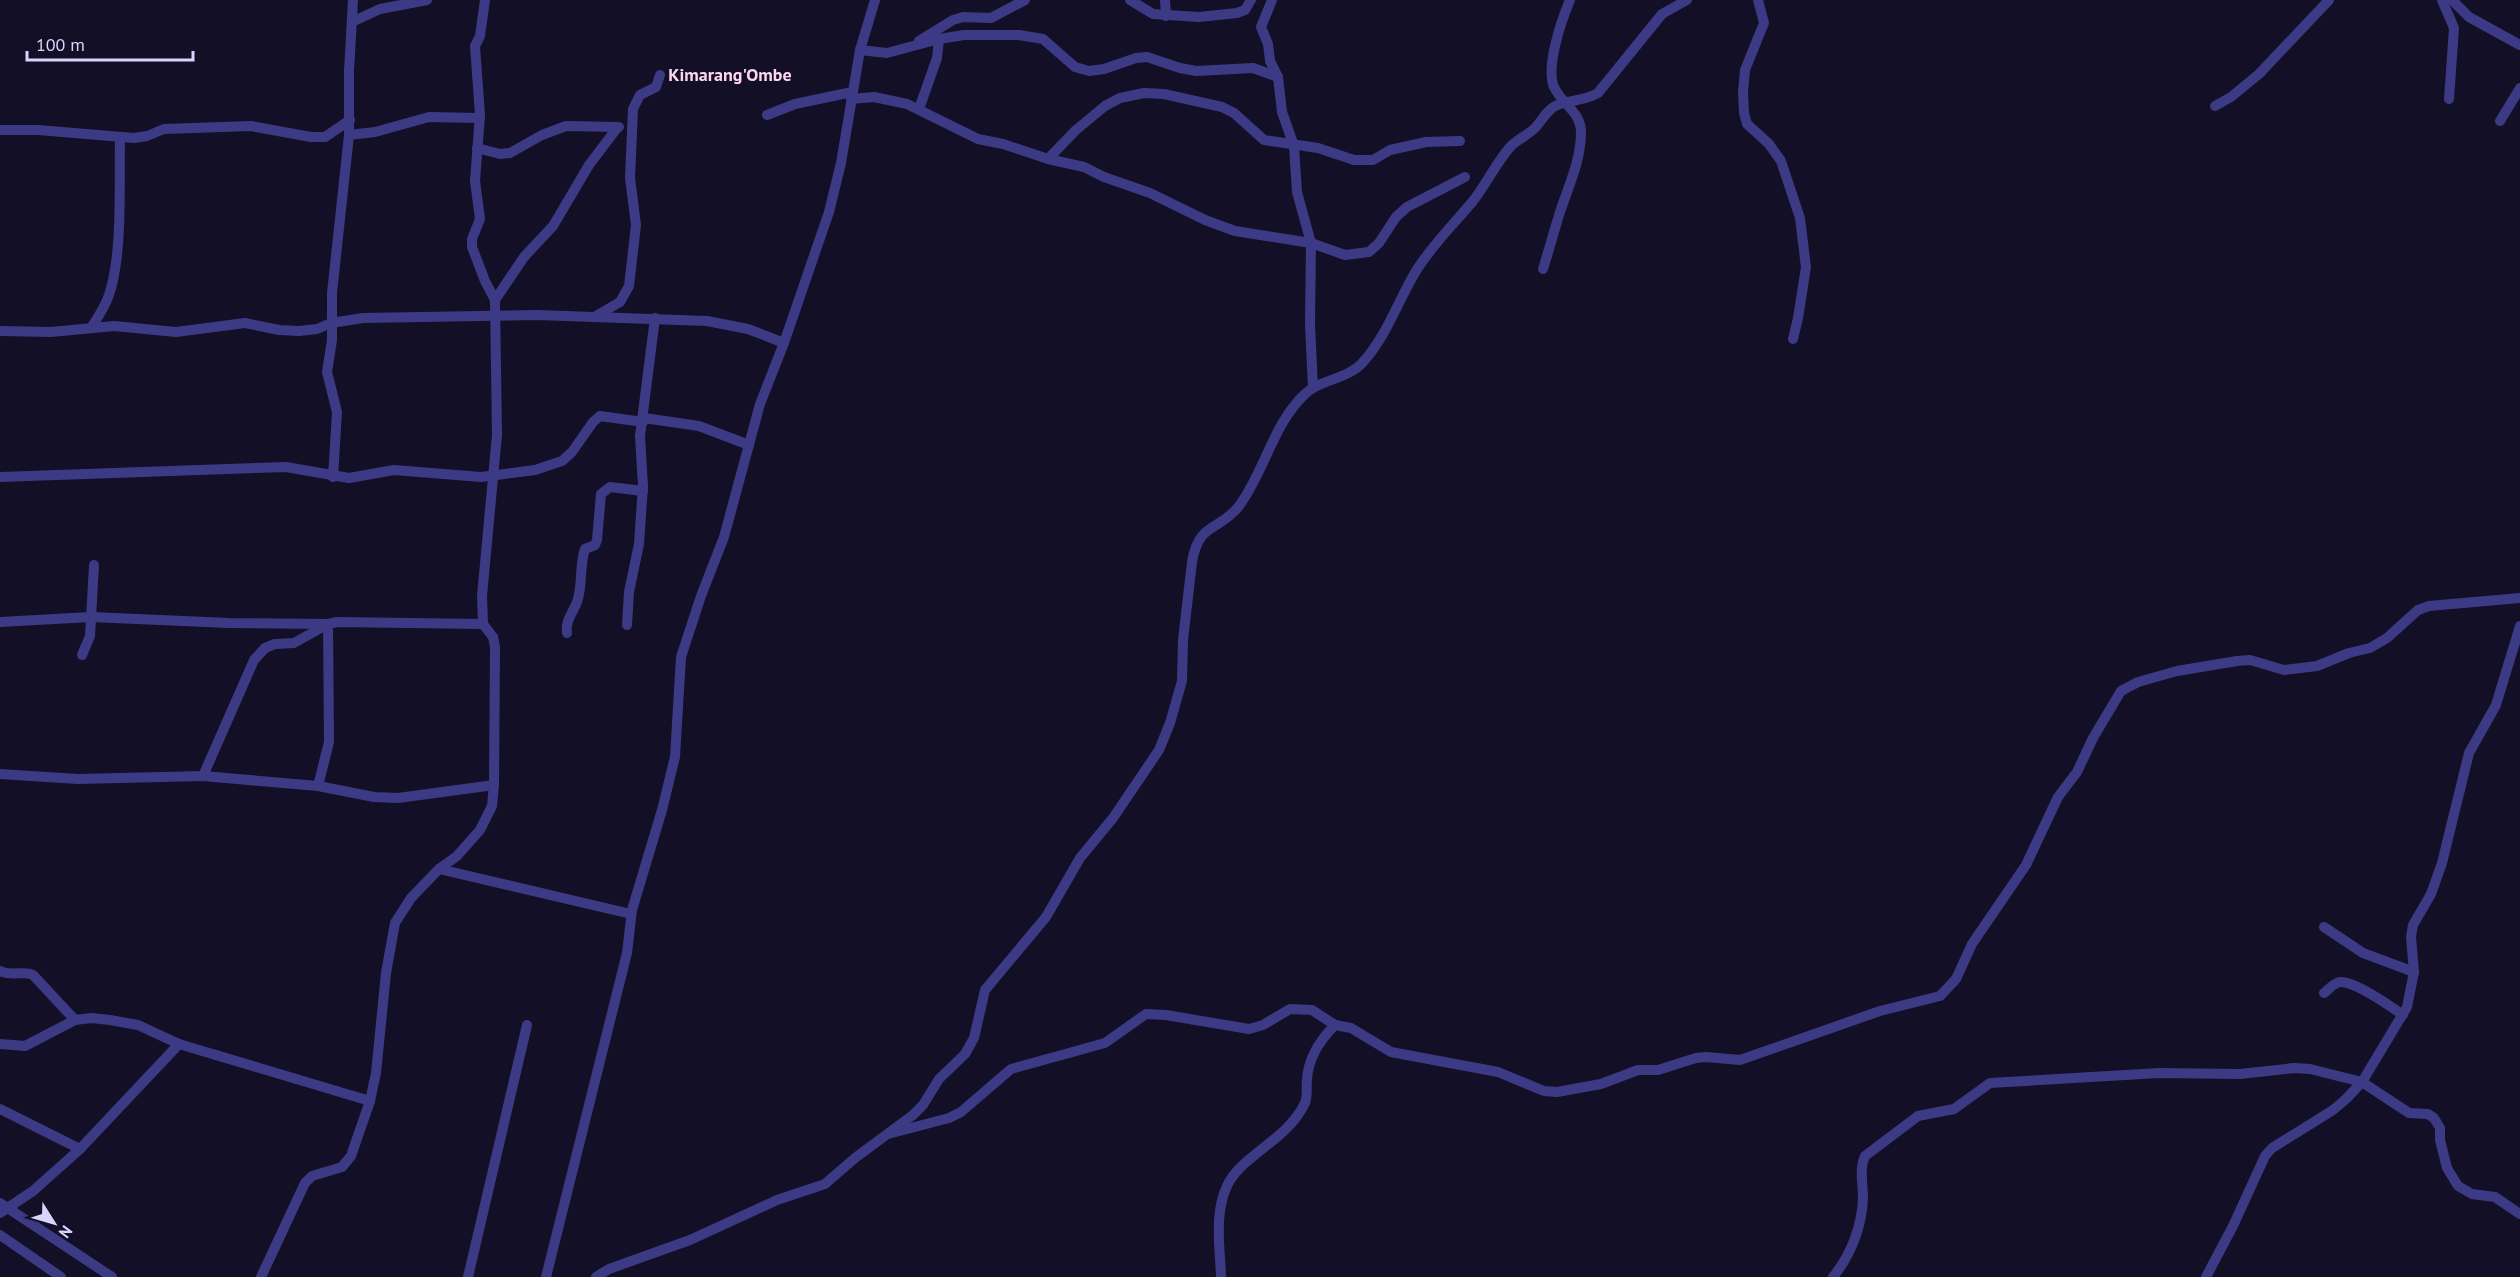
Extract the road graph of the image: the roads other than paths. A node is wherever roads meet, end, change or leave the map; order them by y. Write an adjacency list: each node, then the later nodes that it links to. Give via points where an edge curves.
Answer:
1 (353, 0): 17 (street)
2 (428, 0): 17 (street, via 380,9)
3 (485, 0): 31 (street, via 475,46)
4 (875, 0): 21 (street)
5 (1025, 0): 20 (street, via 991,18 953,20)
6 (1130, 0): 16 (street, via 1153,14)
7 (1165, 0): 16 (street)
8 (1251, 0): 16 (street, via 1245,10 1237,13)
9 (1272, 0): 23 (street, via 1261,27)
10 (1570, 0): 27 (street, via 1559,24 1552,78 1555,90)
11 (1687, 0): 27 (street, via 1662,14 1598,93)
12 (1758, 0): 53 (street, via 1764,23 1745,70 1744,113 1747,124 1780,160 1800,218 1806,267)
13 (2330, 0): 28 (street, via 2259,74)
14 (2442, 0): 26 (street, via 2454,28)
15 (2452, 0): 19 (street, via 2469,17)
16 (1166, 16)
17 (354, 21): 32 (street)
18 (939, 39): 20 (street); 23 (street, via 979,33 1036,37 1051,44 1075,67 1089,71 1147,57 1196,71 1253,68); 29 (street, via 937,58)
19 (2520, 45)
20 (912, 47): 21 (street, via 887,53)
21 (860, 50): 25 (street)
22 (660, 75): 34 (street, via 656,87 637,100)
23 (1278, 77): 40 (street, via 1282,111)
24 (2520, 88): 33 (street)
25 (852, 96): 29 (street, via 874,97); 30 (street, via 795,104); 54 (street, via 830,212)
26 (2449, 99)
27 (1566, 103): 45 (street, via 1581,129 1580,147); 55 (street, via 1547,113 1506,152 1473,201 1418,268 1390,324 1364,362 1348,375)
28 (2215, 106)
29 (919, 109): 42 (street, via 978,139)
30 (767, 115)
31 (480, 118): 37 (street, via 429,117); 41 (street)
32 (350, 120): 37 (street); 38 (street, via 325,137 251,126 171,128 141,137)
33 (2500, 121)
34 (632, 126): 35 (street); 48 (street, via 630,178 636,225 629,286 620,303)
35 (617, 128): 41 (street, via 566,126 510,153); 46 (street, via 589,165 554,226 524,257)
36 (0, 130): 38 (street, via 38,129)
37 (349, 135): 50 (street)
38 (120, 137): 51 (street, via 114,278 105,306)
39 (1460, 141): 40 (street, via 1426,142 1364,161 1318,148)
40 (1294, 146): 42 (street, via 1264,140 1228,109 1144,93 1105,106); 44 (street, via 1297,192)
41 (477, 148): 46 (street, via 475,181 480,219 472,247)
42 (1048, 159): 44 (street, via 1084,167 1235,231)
43 (1465, 177): 44 (street, via 1407,207 1369,252 1345,255)
44 (1311, 243): 55 (street)
45 (1543, 269)
46 (495, 300): 47 (street)
47 (495, 315): 48 (street); 50 (street, via 363,318); 58 (street)
48 (593, 317): 49 (street)
49 (655, 318): 54 (street, via 729,324); 56 (street)
50 (331, 323): 51 (street, via 299,331 245,323 176,332 114,326); 60 (street, via 328,379 337,412)
51 (91, 328): 52 (street)
52 (0, 331)
53 (1792, 339)
54 (784, 343): 57 (street, via 759,404)
55 (1313, 388): 91 (street, via 1282,423 1240,504 1198,540 1183,640 1182,681 1159,750 1113,818 1080,858 1046,916 985,990 974,1038 965,1054 939,1079 918,1111)
56 (644, 420): 57 (street, via 699,426); 58 (street, via 600,416 562,461 535,470); 61 (street, via 640,436)
57 (749, 445): 77 (street, via 722,547 681,657 675,758)
58 (494, 475): 60 (street, via 467,477 394,470); 67 (street, via 483,576)
59 (0, 477): 60 (street, via 286,467)
60 (333, 477)
61 (643, 491): 68 (street); 70 (street, via 610,487 601,494 597,540 585,549 582,557 579,594)
62 (94, 565): 64 (street)
63 (2520, 598): 85 (street, via 2429,606 2418,610 2370,648 2349,652 2318,666 2284,670 2250,660 2237,661 2177,671 2128,686 2114,703 2077,772 2058,796 2019,877 1972,944 1956,979 1940,996 1880,1011 1740,1060 1696,1058 1557,1092 1544,1091 1498,1072 1391,1052 1351,1028)
64 (92, 617): 65 (street); 66 (street); 71 (street)
65 (0, 622)
66 (328, 624): 67 (street); 73 (street, via 294,643 265,648 254,660); 75 (street, via 329,742)
67 (483, 624): 74 (street, via 495,647)
68 (627, 625)
69 (2520, 626): 80 (street, via 2496,705 2469,753 2442,863 2413,925)
70 (567, 633)
71 (82, 655)
72 (0, 774): 73 (street, via 78,779)
73 (203, 776): 75 (street)
74 (494, 785): 75 (street, via 398,798); 76 (street, via 492,806 480,830)
75 (318, 786)
76 (439, 869): 77 (street); 89 (street, via 411,898 394,928)
77 (631, 914): 100 (street, via 627,953)
78 (2324, 927): 80 (street, via 2363,953)
79 (0, 971): 83 (street, via 33,975)
80 (2414, 972): 82 (street)
81 (2325, 993): 82 (street, via 2335,984 2345,982)
82 (2403, 1014): 88 (street)
83 (75, 1020): 86 (street, via 29,1045); 87 (street, via 91,1018 138,1025)
84 (527, 1025): 99 (street)
85 (1335, 1025): 91 (street, via 1318,1012 1306,1009 1290,1009 1249,1029 1146,1014 1105,1043 1011,1069 949,1118); 102 (street, via 1316,1047 1306,1080 1306,1101 1292,1124 1227,1185 1220,1215)
86 (0, 1044)
87 (179, 1044): 89 (street); 92 (street)
88 (2362, 1082): 94 (street, via 2404,1110 2428,1114 2438,1122 2447,1168 2461,1189 2495,1197); 103 (street, via 2294,1068 2240,1074 2159,1073 1990,1083 1954,1109 1918,1116 1865,1156 1861,1163 1863,1200 1856,1232 1846,1261); 104 (street, via 2333,1110 2265,1156)
89 (369, 1101): 98 (street, via 349,1160 305,1183)
90 (0, 1109): 92 (street)
91 (888, 1134): 101 (street, via 825,1184 777,1200)
92 (80, 1149): 93 (street, via 33,1191)
93 (3, 1208): 97 (street)
94 (2520, 1214)
95 (0, 1235): 96 (street)
96 (61, 1277)
97 (112, 1277)
98 (261, 1277)
99 (468, 1277)
100 (546, 1277)
101 (596, 1277)
102 (1221, 1277)
103 (1833, 1277)
104 (2206, 1277)

